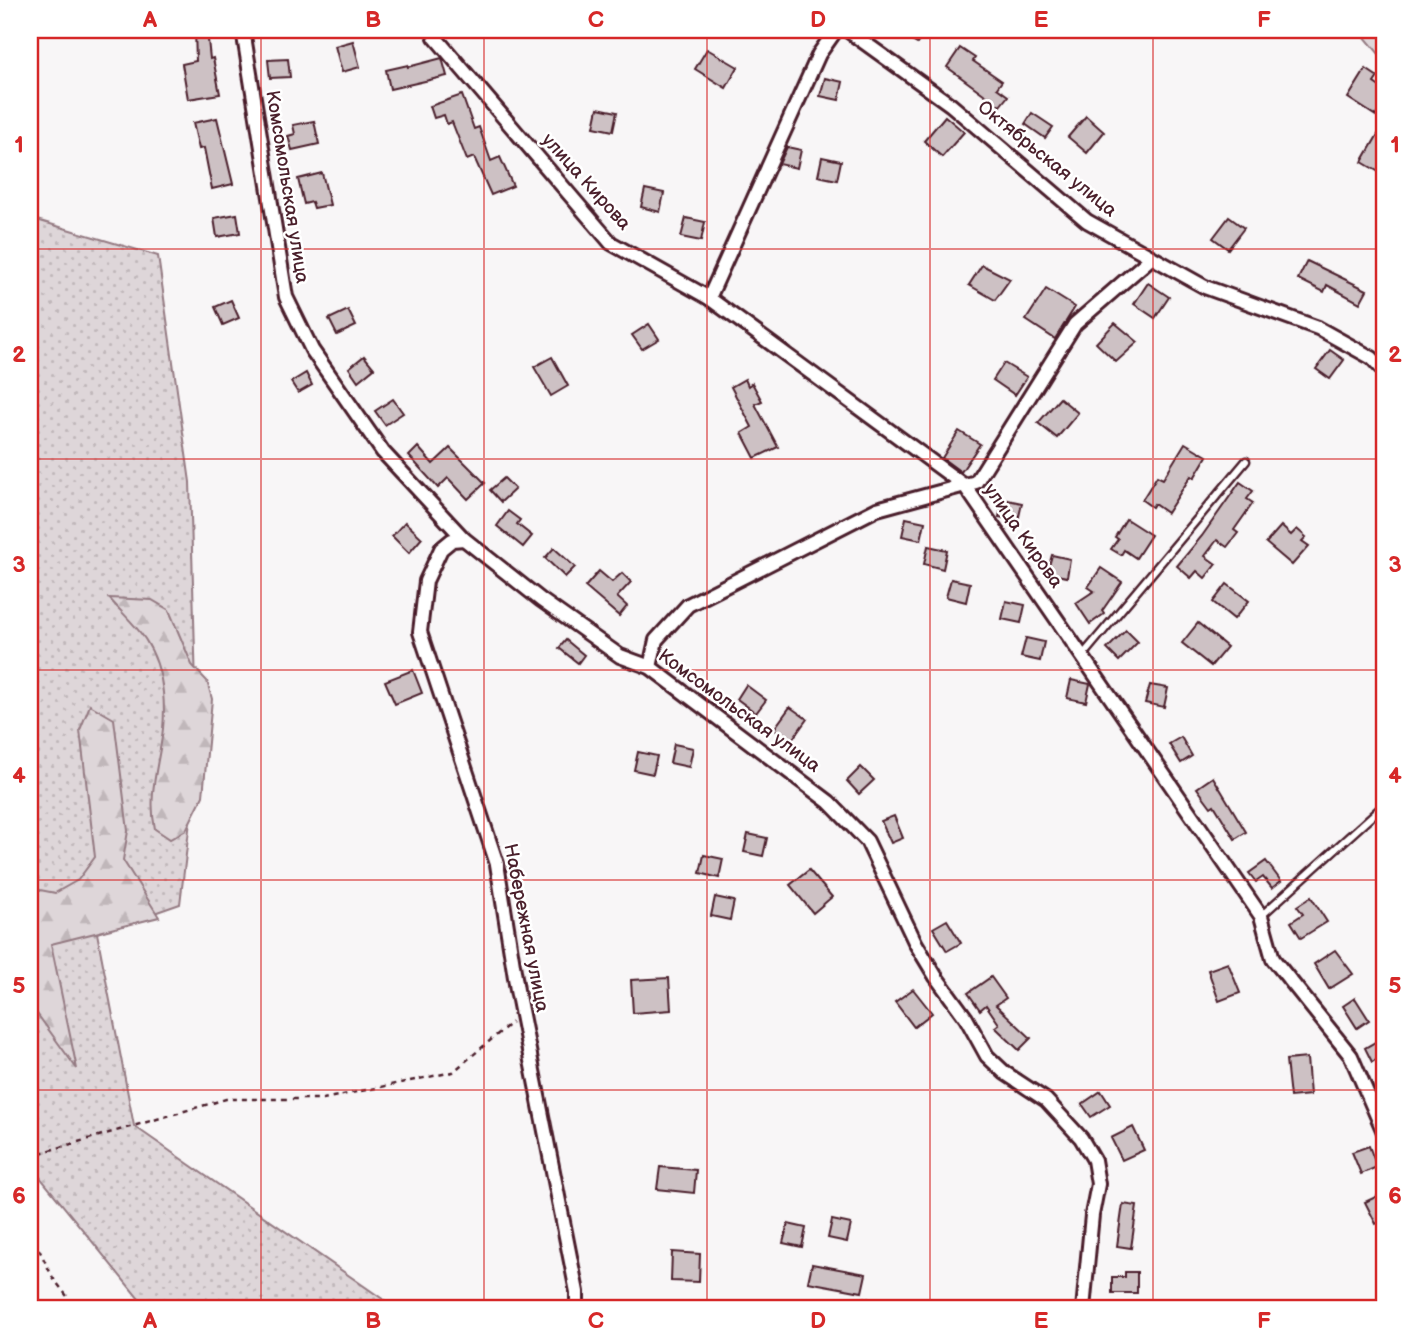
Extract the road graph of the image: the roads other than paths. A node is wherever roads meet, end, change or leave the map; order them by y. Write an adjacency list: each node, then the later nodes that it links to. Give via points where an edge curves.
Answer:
1 (243, 30): 10 (street, Комсомольская улица, via 286,297 312,351 383,452)
2 (432, 30): 6 (street, улица Кирова, via 611,243)
3 (836, 30): 6 (street, via 819,54)
4 (847, 30): 5 (street, Октябрьская улица, via 951,105 1087,221)
5 (1151, 258): 7 (street, Октябрьская улица, via 1205,286 1318,328 1372,358); 9 (street, via 1075,324 976,482)
6 (709, 298): 9 (street, улица Кирова)
7 (1384, 371)
8 (1246, 461): 11 (lane)
9 (965, 486): 11 (street, улица Кирова); 12 (street, via 877,509 688,605 656,640)
10 (464, 540): 12 (street, Комсомольская улица, via 620,656); 17 (street, Набережная улица, via 452,540 441,549 426,581 420,632 497,864)
11 (1083, 655): 14 (street, улица Кирова)
12 (650, 667): 19 (street, Комсомольская улица, via 829,802 867,841 916,944 987,1056 1045,1100 1081,1138 1094,1160 1098,1184)
13 (1384, 805): 14 (lane)
14 (1261, 916): 15 (street, улица Кирова, via 1273,959 1351,1056)
15 (1384, 1132)
16 (865, 1302): 18 (lane)
17 (577, 1309)
18 (881, 1309)
19 (1083, 1309)

